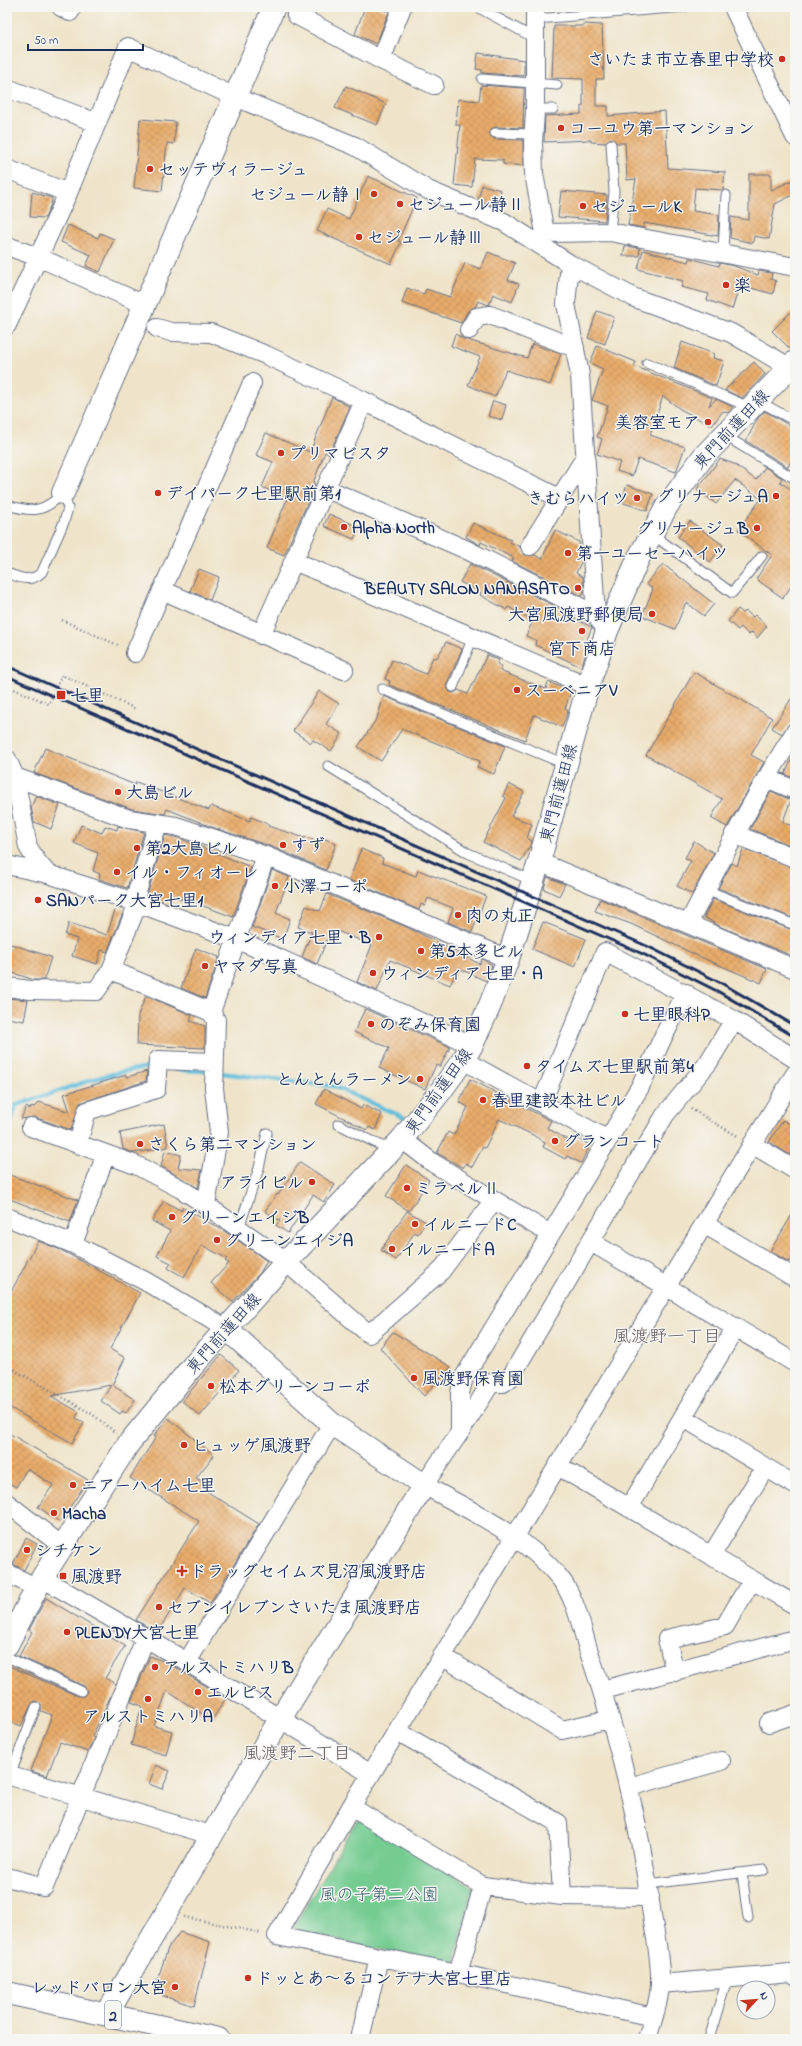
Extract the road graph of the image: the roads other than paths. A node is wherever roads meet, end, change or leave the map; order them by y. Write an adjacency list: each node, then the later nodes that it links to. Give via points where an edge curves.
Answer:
1 (61, 7): 2 (street, via 70,12)
2 (72, 7)
3 (274, 7): 17 (main road)
4 (402, 7): 11 (street)
5 (477, 7): 10 (lane)
6 (685, 7): 8 (lane)
7 (733, 7): 23 (street)
8 (536, 13): 10 (street)
9 (296, 16): 11 (street)
10 (536, 39): 13 (street)
11 (381, 60): 14 (street)
12 (482, 78): 13 (lane)
13 (535, 83): 15 (lane); 18 (street)
14 (434, 85)
15 (557, 85)
16 (7, 88): 20 (street)
17 (235, 97): 20 (street, via 128,47); 29 (street, via 356,146 428,190); 35 (main road)
18 (535, 109): 19 (lane); 22 (street)
19 (553, 109)
20 (97, 123): 26 (street)
21 (495, 133): 22 (lane)
22 (534, 134): 29 (street, via 534,174)
23 (795, 137)
24 (611, 144): 28 (lane, via 614,192)
25 (7, 169): 26 (street)
26 (68, 193): 32 (street)
27 (726, 195): 31 (lane)
28 (610, 232): 29 (street); 31 (street)
29 (542, 239): 33 (street)
30 (7, 246): 32 (street)
31 (723, 252): 34 (street)
32 (38, 257): 35 (street); 36 (street)
33 (570, 264): 39 (street, via 566,304); 41 (street, via 635,298 731,333)
34 (795, 267)
35 (145, 305): 50 (main road)
36 (7, 325)
37 (157, 328): 43 (street, via 171,332 211,333)
38 (469, 330): 39 (street, via 477,317 490,315)
39 (575, 348): 47 (street, via 580,375)
40 (647, 363): 44 (lane)
41 (792, 365): 44 (main road, 東門前蓮田線)
42 (252, 383): 58 (street)
43 (364, 400): 49 (street); 51 (street)
44 (754, 404): 45 (lane); 46 (main road, 東門前蓮田線)
45 (795, 421)
46 (724, 435): 48 (lane); 53 (main road, 東門前蓮田線, via 686,479)
47 (586, 456): 51 (street); 59 (street)
48 (795, 478)
49 (325, 488): 56 (street); 59 (street, via 467,550)
50 (63, 493): 52 (lane, via 52,504 42,509 32,510); 57 (lane, via 68,508 42,572 30,579)
51 (559, 498): 54 (street)
52 (7, 505)
53 (651, 533): 55 (lane, via 732,593); 59 (main road, 東門前蓮田線)
54 (530, 546)
55 (762, 556)
56 (294, 561): 60 (street); 61 (street)
57 (7, 573)
58 (162, 590): 60 (street); 62 (street)
59 (602, 623): 64 (main road, 東門前蓮田線)
60 (261, 635): 63 (street)
61 (473, 637): 64 (street); 65 (lane)
62 (135, 652)
63 (344, 670)
64 (588, 686): 69 (main road, 東門前蓮田線)
65 (453, 687)
66 (382, 689): 69 (lane)
67 (795, 732): 72 (street)
68 (7, 759): 71 (street)
69 (565, 764): 79 (main road, 東門前蓮田線)
70 (328, 766): 79 (lane, via 468,853)
71 (15, 777): 74 (street, via 129,819); 80 (street, via 28,847)
72 (766, 778): 73 (street); 75 (street)
73 (795, 790)
74 (158, 823): 76 (street, via 176,826); 82 (street)
75 (734, 834): 77 (street); 81 (street)
76 (266, 856): 85 (street); 86 (street)
77 (795, 858)
78 (7, 865): 80 (street)
79 (536, 871): 83 (street); 86 (main road, 東門前蓮田線)
80 (48, 874): 82 (street)
81 (706, 890): 83 (street); 84 (lane)
82 (136, 903): 85 (street); 88 (street)
83 (688, 924): 87 (street)
84 (795, 925)
85 (236, 939): 91 (street); 93 (street)
86 (508, 959): 93 (main road, 東門前蓮田線)
87 (795, 969)
88 (110, 970): 89 (street, via 96,991); 91 (street)
89 (7, 987)
90 (686, 993): 92 (street); 97 (street, via 605,952); 101 (street, via 640,1087)
91 (211, 1012): 95 (street, via 216,1020)
92 (734, 1020): 94 (street); 113 (street, via 708,1062 665,1115)
93 (467, 1053): 97 (street); 104 (main road, 東門前蓮田線)
94 (795, 1059)
95 (214, 1062): 102 (street, via 158,1060 156,1088 87,1111); 108 (street, via 219,1132)
96 (795, 1074): 103 (street)
97 (542, 1102): 101 (street)
98 (338, 1124): 104 (lane)
99 (31, 1127): 102 (street)
100 (267, 1133): 111 (lane, via 259,1168)
101 (608, 1140): 112 (street)
102 (78, 1143): 105 (street)
103 (752, 1144): 106 (street); 110 (street)
104 (397, 1145): 107 (street, via 433,1163); 115 (main road, 東門前蓮田線)
105 (106, 1154): 108 (street, via 136,1165); 114 (street)
106 (795, 1170)
107 (494, 1200): 112 (street); 115 (street, via 441,1271 369,1334)
108 (206, 1205): 111 (street)
109 (7, 1217): 114 (street)
110 (704, 1224): 116 (street); 117 (street)
111 (239, 1228): 115 (street)
112 (550, 1234): 121 (street)
113 (591, 1242): 117 (street); 122 (street, via 510,1378 503,1383)
114 (73, 1244): 119 (street, via 145,1281)
115 (286, 1262): 119 (main road, 東門前蓮田線)
116 (795, 1278)
117 (666, 1287): 118 (street); 126 (street)
118 (736, 1327): 120 (street); 123 (street)
119 (228, 1329): 124 (main road); 133 (main road, 東門前蓮田線, via 191,1368 129,1443)
120 (795, 1363)
121 (472, 1364): 122 (street, via 481,1378); 125 (street, via 464,1377 460,1393)
122 (491, 1384): 125 (street)
123 (684, 1418): 127 (street); 131 (street)
124 (332, 1424): 128 (main road); 144 (street)
125 (460, 1432): 128 (street)
126 (558, 1466): 131 (street); 132 (street)
127 (765, 1468): 129 (street); 134 (street)
128 (424, 1485): 132 (street); 150 (main road)
129 (795, 1485)
130 (7, 1503): 133 (street)
131 (629, 1508): 134 (street)
132 (515, 1538): 142 (street); 146 (street, via 560,1578 574,1604)
133 (62, 1546): 137 (main road, 東門前蓮田線)
134 (711, 1556): 136 (street)
135 (7, 1573): 137 (street)
136 (752, 1580): 138 (street); 145 (street, via 725,1626 667,1639)
137 (40, 1583): 139 (street); 141 (main road, 東門前蓮田線)
138 (795, 1605)
139 (145, 1639): 144 (street); 158 (street)
140 (795, 1639): 145 (street)
141 (7, 1645)
142 (442, 1656): 151 (street, via 562,1730); 153 (street)
143 (7, 1657): 147 (lane)
144 (187, 1662): 150 (street)
145 (674, 1672): 146 (street)
146 (602, 1690): 151 (street)
147 (81, 1691)
148 (36, 1707): 156 (lane)
149 (795, 1714): 152 (street)
150 (280, 1719): 155 (street); 160 (main road)
151 (610, 1719): 157 (street)
152 (769, 1723)
153 (396, 1731): 155 (street); 166 (street, via 558,1824)
154 (721, 1761): 157 (street)
155 (371, 1774): 159 (street)
156 (9, 1776): 158 (street)
157 (629, 1787): 165 (street)
158 (82, 1796): 160 (street); 163 (street, via 44,1887)
159 (351, 1806): 164 (street); 168 (street, via 277,1936)
160 (211, 1835): 174 (main road)
161 (764, 1870): 162 (lane)
162 (742, 1873): 165 (lane); 167 (lane)
163 (7, 1877)
164 (483, 1886): 166 (street); 170 (street)
165 (649, 1891): 166 (street); 172 (street)
166 (562, 1896)
167 (748, 1918)
168 (379, 1957): 170 (street); 177 (street)
169 (794, 1972): 171 (street)
170 (458, 1974): 175 (street)
171 (727, 1979): 172 (street); 179 (lane)
172 (660, 1984): 175 (street)
173 (7, 1993): 174 (main road, 2)
174 (107, 2014): 176 (main road, 2)
175 (653, 2017): 178 (street)
176 (218, 2039)
177 (360, 2039)
178 (647, 2039)
179 (709, 2039)

